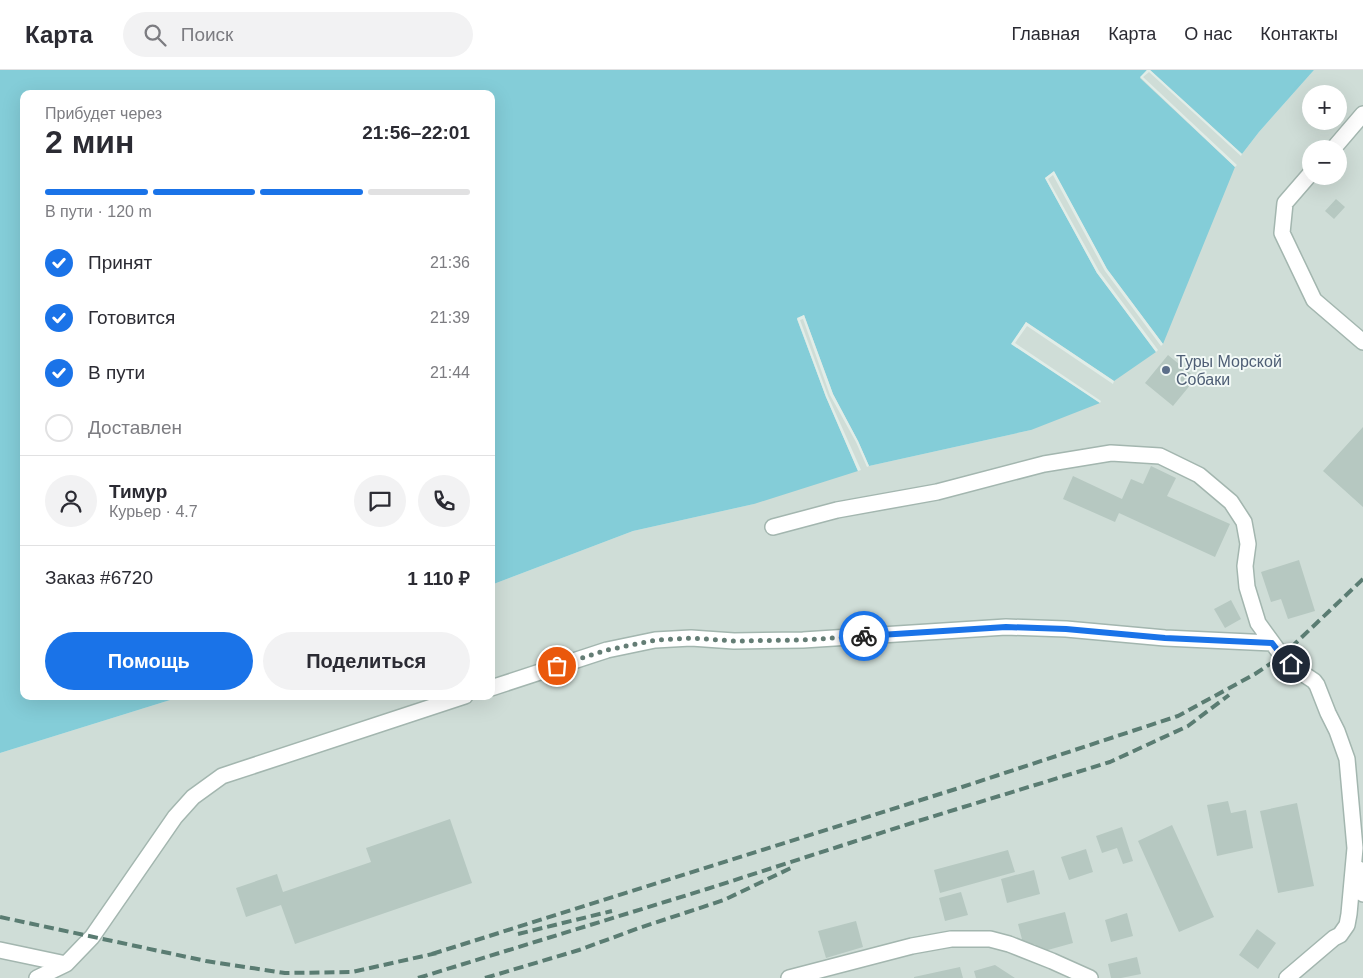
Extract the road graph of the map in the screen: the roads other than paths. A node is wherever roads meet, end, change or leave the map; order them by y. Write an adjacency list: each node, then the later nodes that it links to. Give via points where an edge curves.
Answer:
1 (1363, 114): 2 (lane)
2 (1341, 140)
3 (1302, 183): 4 (lane, via 1285,203 1282,233 1314,300)
4 (1363, 342)
5 (773, 527): 6 (lane, via 837,510 937,492 1044,464 1111,453 1160,456 1199,476 1230,502 1244,522 1248,544 1247,587 1258,623)
6 (1272, 643): 7 (lane, via 1006,627 803,640 691,638 656,640 607,650); 9 (lane, via 1282,656 1317,685 1337,731 1346,759)
7 (495, 687)
8 (453, 700): 12 (lane, via 222,776 193,797 175,817 92,936)
9 (1355, 848): 10 (lane); 16 (lane, via 1347,925)
10 (1363, 894)
11 (0, 950): 12 (lane)
12 (66, 964): 13 (lane)
13 (37, 978)
14 (789, 978): 15 (lane, via 952,939 990,939 1010,944)
15 (1090, 978)
16 (1287, 978)

